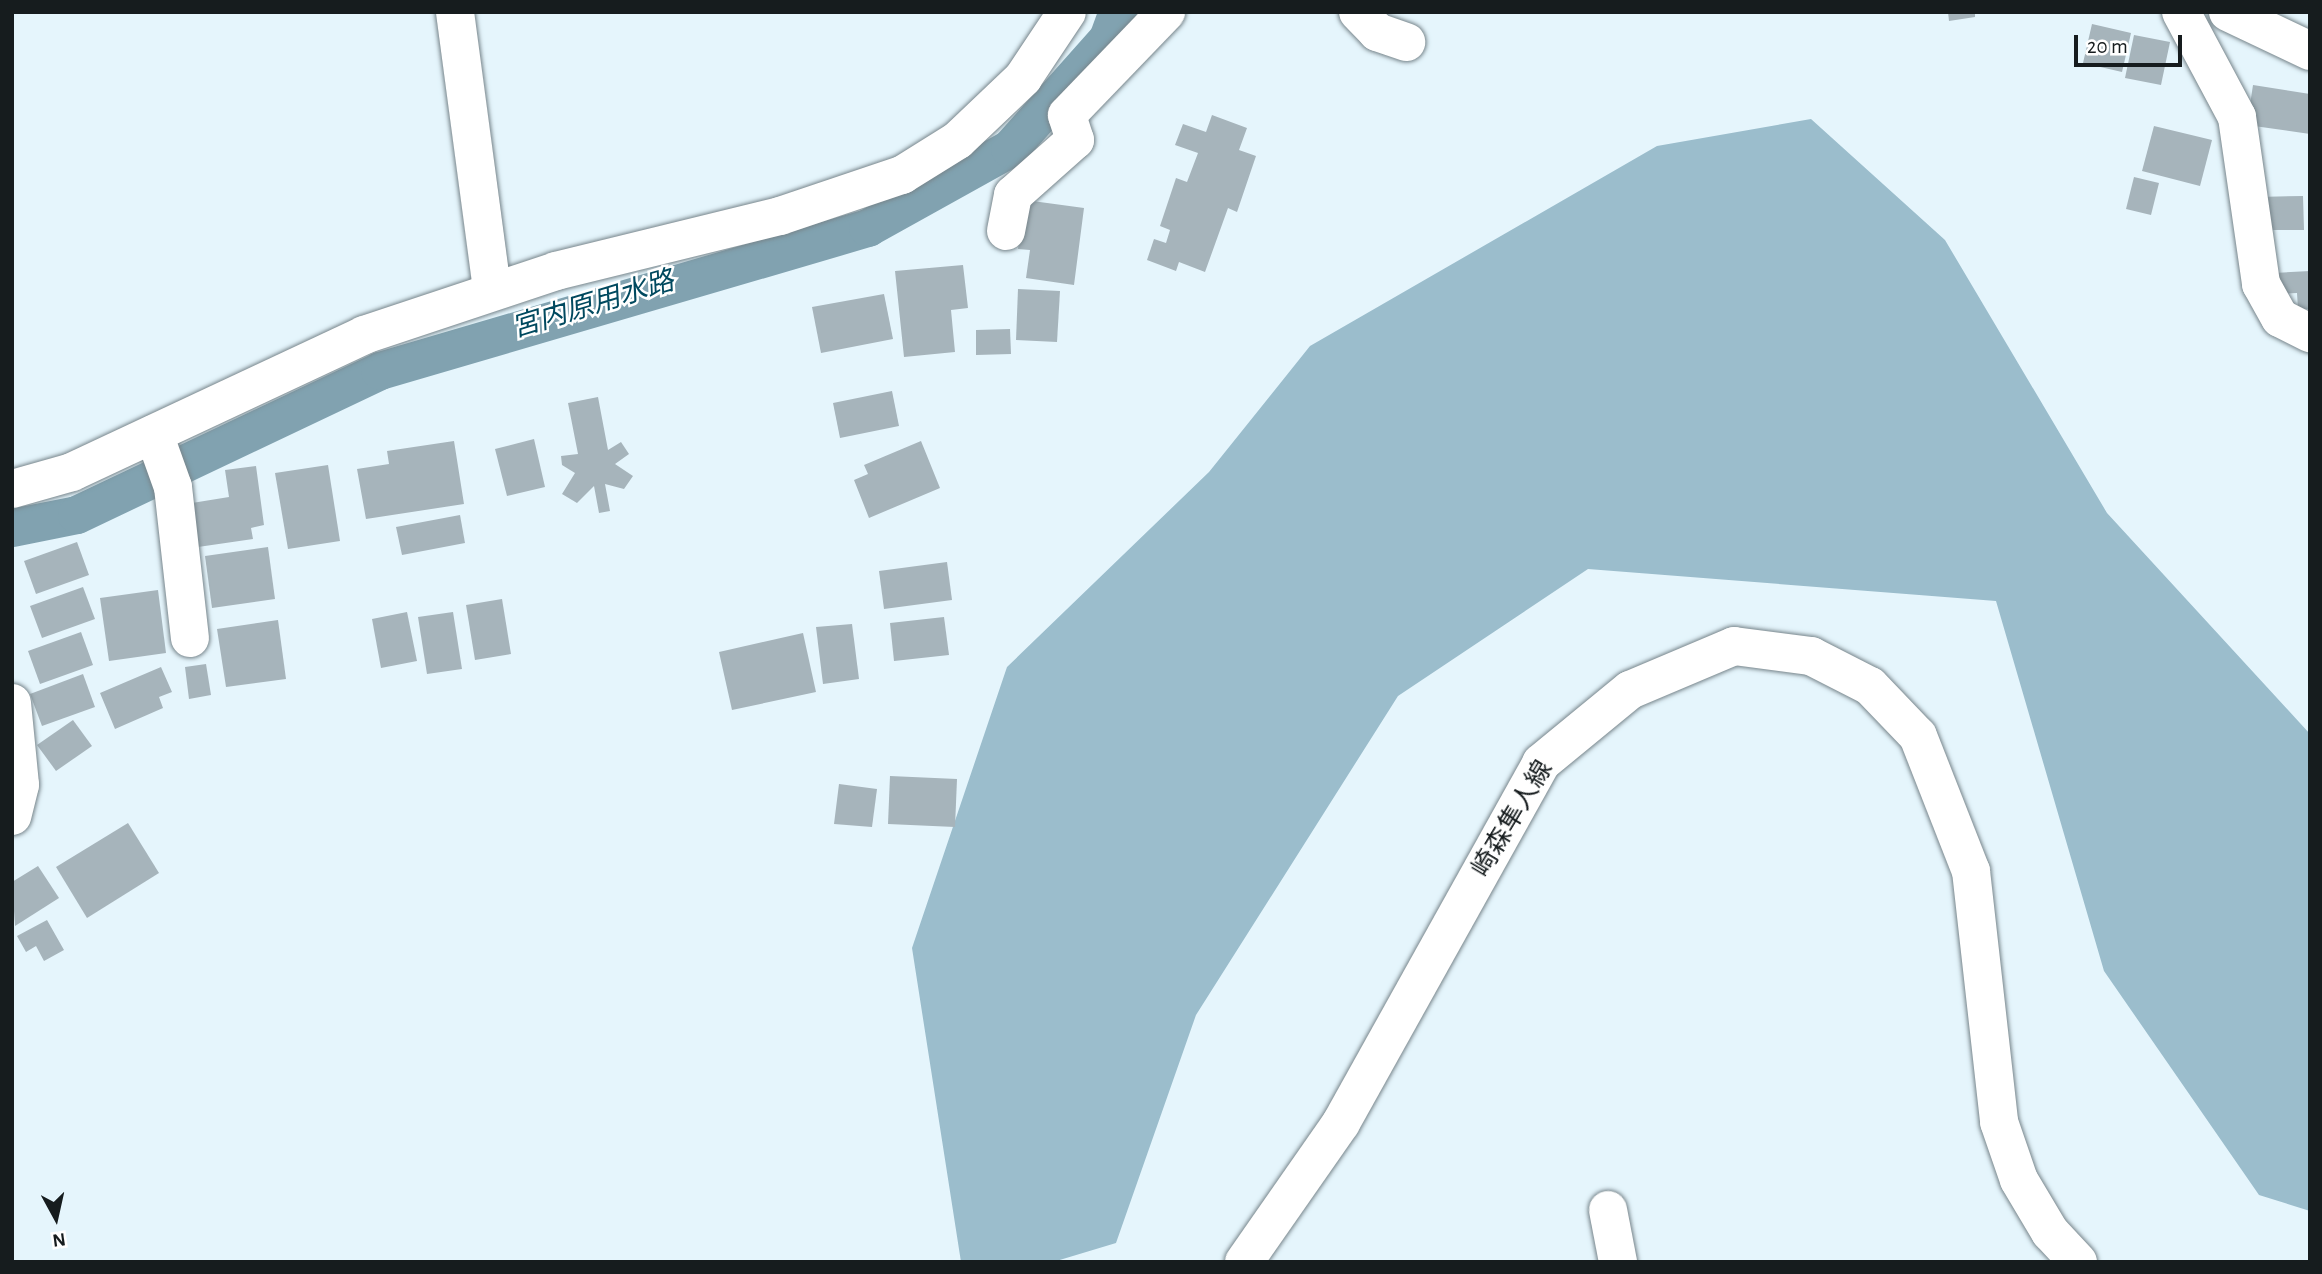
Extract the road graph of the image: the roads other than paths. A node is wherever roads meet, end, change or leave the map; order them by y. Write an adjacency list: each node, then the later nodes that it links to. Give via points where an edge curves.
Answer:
1 (455, 12): 11 (street)
2 (1067, 12): 9 (street)
3 (1166, 12): 9 (street)
4 (1358, 12): 7 (street, via 1377,32)
5 (2181, 12): 12 (street, via 2237,117 2261,284 2280,318)
6 (2228, 12): 8 (street)
7 (1406, 42)
8 (2310, 51)
9 (1046, 98): 10 (street, via 1075,140 1013,195); 11 (street, via 958,140 902,176 780,216)
10 (1006, 231)
11 (492, 290): 13 (street, via 364,335)
12 (2310, 333)
13 (158, 442): 14 (street); 15 (street, via 173,487)
14 (12, 489)
15 (190, 638)
16 (12, 703): 17 (street, via 20,785)
17 (12, 816)
18 (1608, 1210): 20 (street)
19 (1244, 1262): 21 (street, 崎森隼人線, via 1341,1123 1541,763 1630,690 1734,646 1811,656 1870,686 1918,736 1971,871 1999,1122 2019,1180 2050,1232)
20 (1618, 1262)
21 (2078, 1262)

